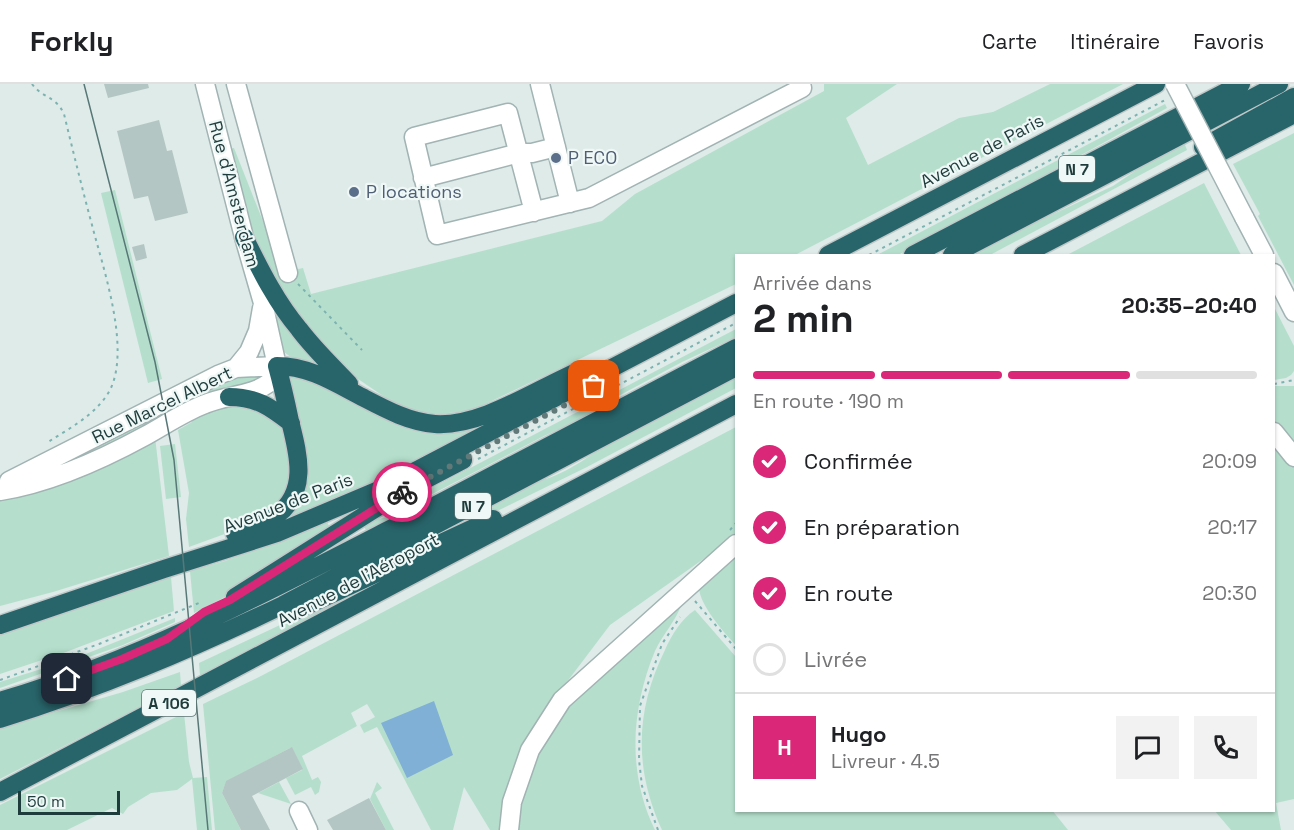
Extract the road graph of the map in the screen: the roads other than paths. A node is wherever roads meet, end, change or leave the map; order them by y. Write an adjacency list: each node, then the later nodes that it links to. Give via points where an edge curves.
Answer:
1 (205, 84): 13 (street, Rue d'Amsterdam)
2 (236, 84): 12 (street)
3 (540, 84): 14 (street)
4 (801, 84): 17 (street, via 802,88 602,192)
5 (1156, 84): 10 (highway, Avenue de Paris)
6 (1241, 84): 22 (highway, N 7)
7 (1279, 84): 23 (highway, N 7)
8 (1177, 88): 10 (highway, via 1117,114); 25 (street, bridge)
9 (1294, 97): 18 (highway, via 1121,192)
10 (1098, 114): 21 (highway, Avenue de Paris)
11 (1294, 114): 18 (highway)
12 (247, 128): 13 (street); 26 (street)
13 (218, 134): 20 (street, Rue d'Amsterdam)
14 (556, 147): 15 (street); 17 (street)
15 (519, 153): 16 (street); 16 (street, via 508,113 476,121 414,138); 19 (street)
16 (423, 178): 19 (street, via 437,235)
17 (570, 203): 19 (street)
18 (1109, 210): 24 (highway)
19 (534, 212)
20 (244, 237): 28 (street, Rue d'Amsterdam); 36 (highway, via 266,282 298,329)
21 (830, 254)
22 (915, 254)
23 (954, 254)
24 (1025, 254)
25 (1263, 254)
26 (288, 273)
27 (1275, 275): 30 (street)
28 (263, 303): 32 (street, Rue d'Amsterdam); 33 (street, Rue d'Amsterdam, via 258,331)
29 (735, 304): 35 (highway, Avenue de Paris)
30 (1294, 312)
31 (735, 349): 47 (highway, N 7, via 252,600)
32 (278, 366): 33 (street, Rue Marcel Albert); 36 (highway, via 309,371); 37 (street, Rue Marcel Albert, via 274,378 259,389); 39 (highway)
33 (236, 368): 43 (street, Rue Marcel Albert, via 62,453)
34 (735, 368): 48 (highway, N 7)
35 (604, 372): 36 (highway, via 579,372 488,414 453,423 411,419); 45 (highway, Avenue de Paris, via 381,489 277,533); 47 (highway, via 582,396 400,494 230,600 204,612)
36 (361, 396)
37 (229, 397): 39 (highway, via 261,402); 43 (street, Rue Marcel Albert, via 205,404 74,469 21,488)
38 (735, 405): 41 (highway, Avenue de l'Aéroport)
39 (291, 423): 45 (highway, via 299,470 288,504 265,523 198,548)
40 (1275, 433): 42 (street)
41 (650, 449): 48 (highway, via 624,452 475,528 244,636); 51 (highway, Avenue de l'Aéroport / A 106)
42 (1294, 457)
43 (0, 490)
44 (735, 545): 54 (street, via 561,700 526,759 512,802)
45 (164, 569): 46 (highway, Avenue de Paris)
46 (0, 625)
47 (167, 639): 49 (highway, N 7, via 122,659)
48 (207, 641): 50 (highway, N 7, via 108,683)
49 (0, 701)
50 (0, 719)
51 (0, 792)
52 (299, 811): 53 (street)
53 (308, 830)
54 (509, 830)

